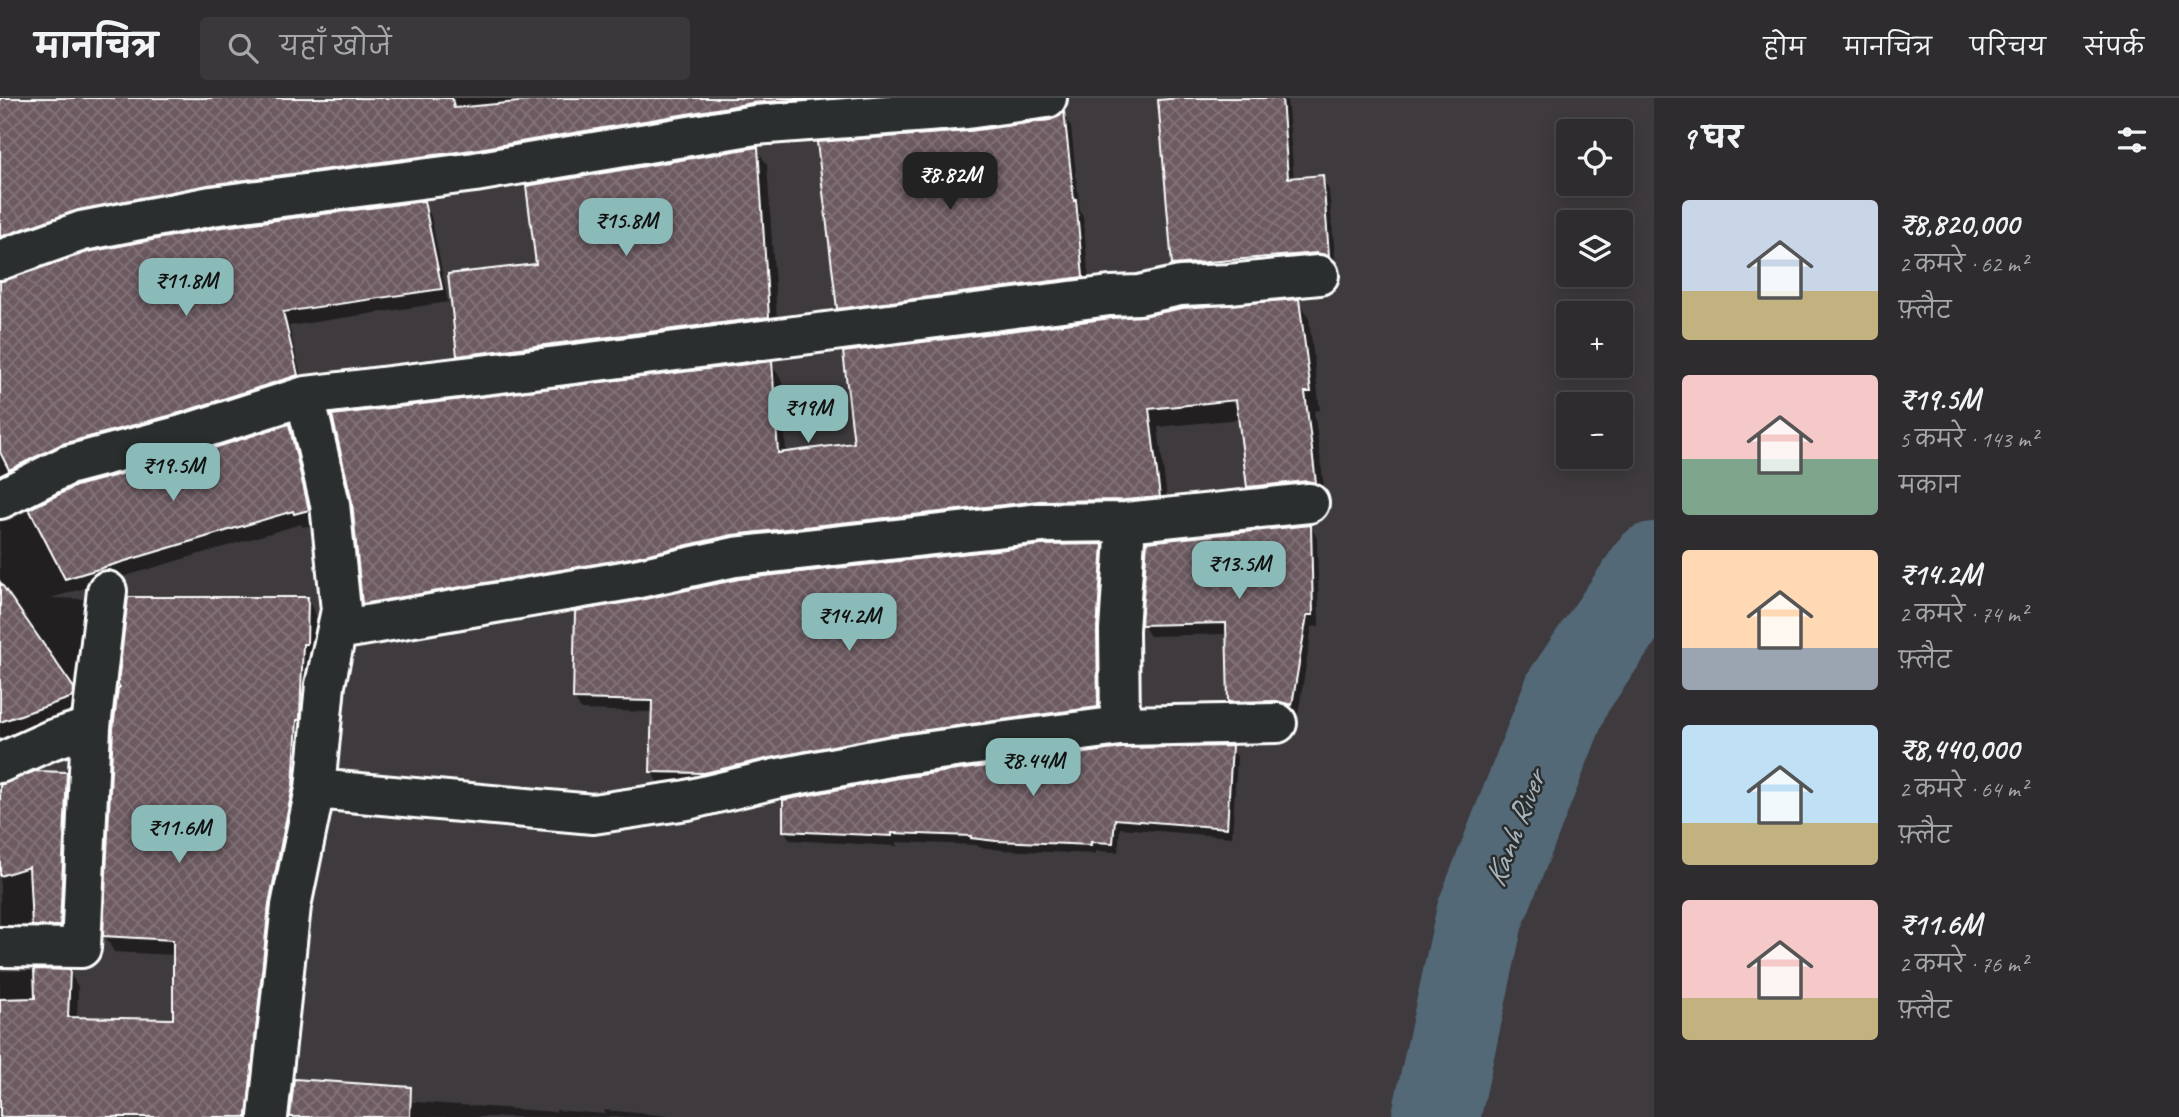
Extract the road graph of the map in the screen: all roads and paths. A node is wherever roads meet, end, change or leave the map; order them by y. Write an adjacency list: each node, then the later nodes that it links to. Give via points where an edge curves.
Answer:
1 (1047, 98): 2 (street)
2 (966, 103): 3 (street, via 755,125 475,172 212,206 82,230)
3 (0, 260)
4 (1319, 275): 5 (street, via 1180,286 1139,295)
5 (305, 396): 6 (street, via 68,465); 10 (street, via 330,504 341,610)
6 (0, 499)
7 (1309, 503): 8 (street)
8 (1126, 522): 10 (street, via 1041,523 735,557 635,579); 12 (street, via 1119,630)
9 (107, 591): 13 (street)
10 (338, 630): 15 (street, via 326,685)
11 (1277, 723): 12 (street)
12 (1120, 726): 15 (street, via 894,756 687,800 593,814)
13 (91, 727): 14 (street); 16 (street, via 81,948)
14 (0, 764)
15 (315, 789): 17 (street, via 291,906)
16 (0, 947)
17 (268, 1117)

